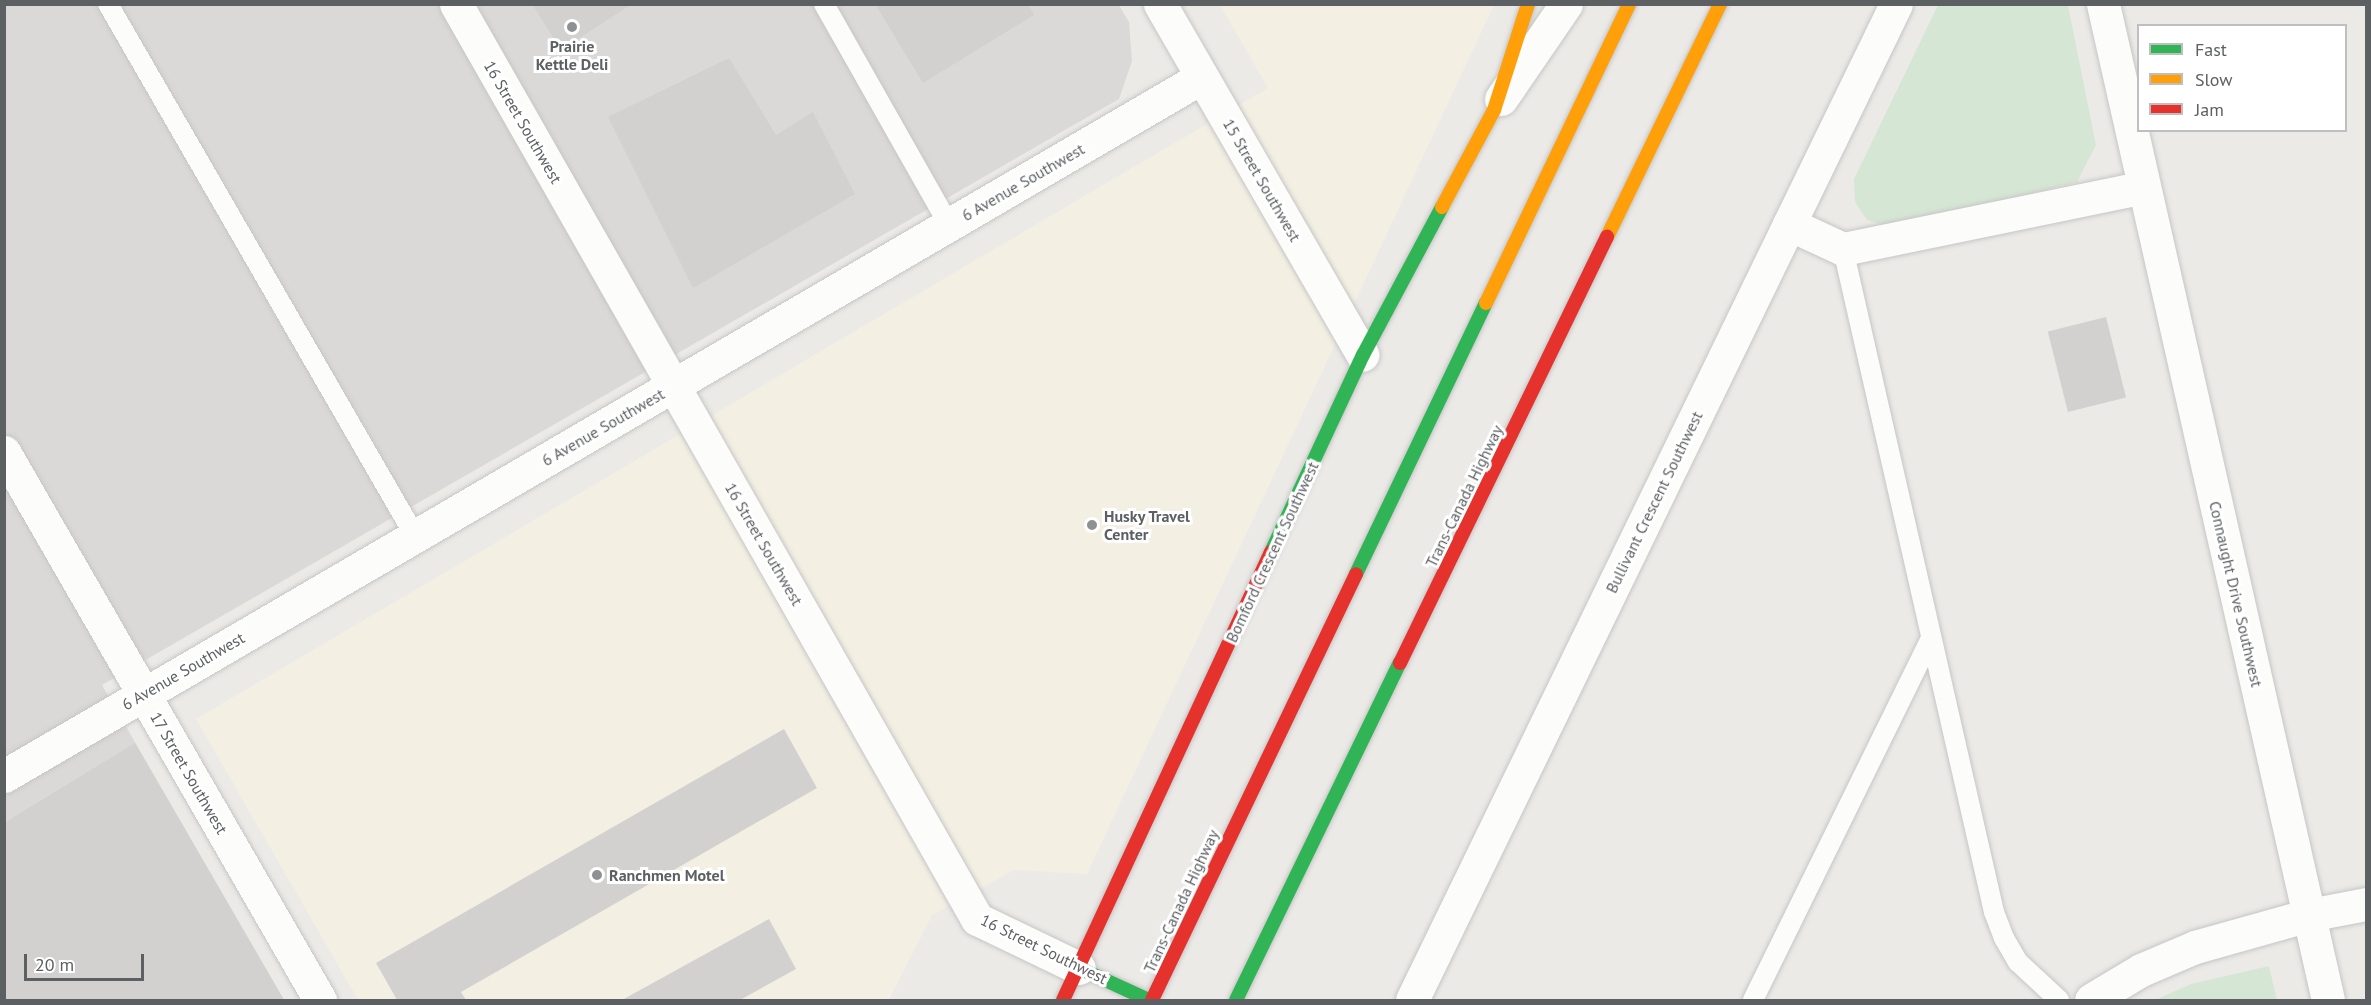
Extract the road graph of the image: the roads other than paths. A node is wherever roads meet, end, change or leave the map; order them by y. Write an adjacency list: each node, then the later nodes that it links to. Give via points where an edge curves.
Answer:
1 (108, 4): 22 (lane)
2 (456, 4): 20 (street, 16 Street Southwest)
3 (824, 4): 17 (lane)
4 (1160, 4): 12 (street, 15 Street Southwest)
5 (1528, 4): 13 (main road, Bomford Crescent Southwest)
6 (1566, 4): 13 (street, Bomford Crescent Southwest)
7 (1629, 4): 31 (main road, Trans-Canada Highway)
8 (1720, 4): 14 (main road, Trans-Canada Highway)
9 (1735, 4): 14 (main road)
10 (1896, 4): 16 (street, Bullivant Crescent Southwest)
11 (2103, 4): 15 (street, Connaught Drive Southwest)
12 (1202, 77): 17 (street, 6 Avenue Southwest); 19 (street, 15 Street Southwest)
13 (1494, 110): 19 (main road, Bomford Crescent Southwest)
14 (1633, 183): 32 (main road, Trans-Canada Highway)
15 (2144, 187): 18 (street); 27 (street, Connaught Drive Southwest)
16 (1789, 224): 18 (street); 33 (street, Bullivant Crescent Southwest)
17 (949, 225): 20 (street, 6 Avenue Southwest)
18 (1843, 249): 23 (lane)
19 (1363, 355): 28 (main road, Bomford Crescent Southwest)
20 (673, 386): 22 (street, 6 Avenue Southwest); 28 (street, 16 Street Southwest, via 977,919)
21 (4, 452): 24 (street, 17 Street Southwest)
22 (415, 536): 24 (street, 6 Avenue Southwest)
23 (1930, 640): 34 (lane); 35 (lane, via 1994,912 2018,962)
24 (144, 694): 25 (street, 6 Avenue Southwest); 29 (street, 17 Street Southwest)
25 (4, 776)
26 (2367, 904): 27 (street)
27 (2310, 915): 36 (street, via 2195,947 2141,970); 37 (street, Connaught Drive Southwest)
28 (1079, 968): 30 (main road, Bomford Crescent Southwest); 31 (main road, 16 Street Southwest)
29 (320, 1000)
30 (1063, 1000)
31 (1150, 1000)
32 (1236, 1000)
33 (1412, 1000)
34 (1753, 1000)
35 (2059, 1000)
36 (2091, 1000)
37 (2328, 1000)

